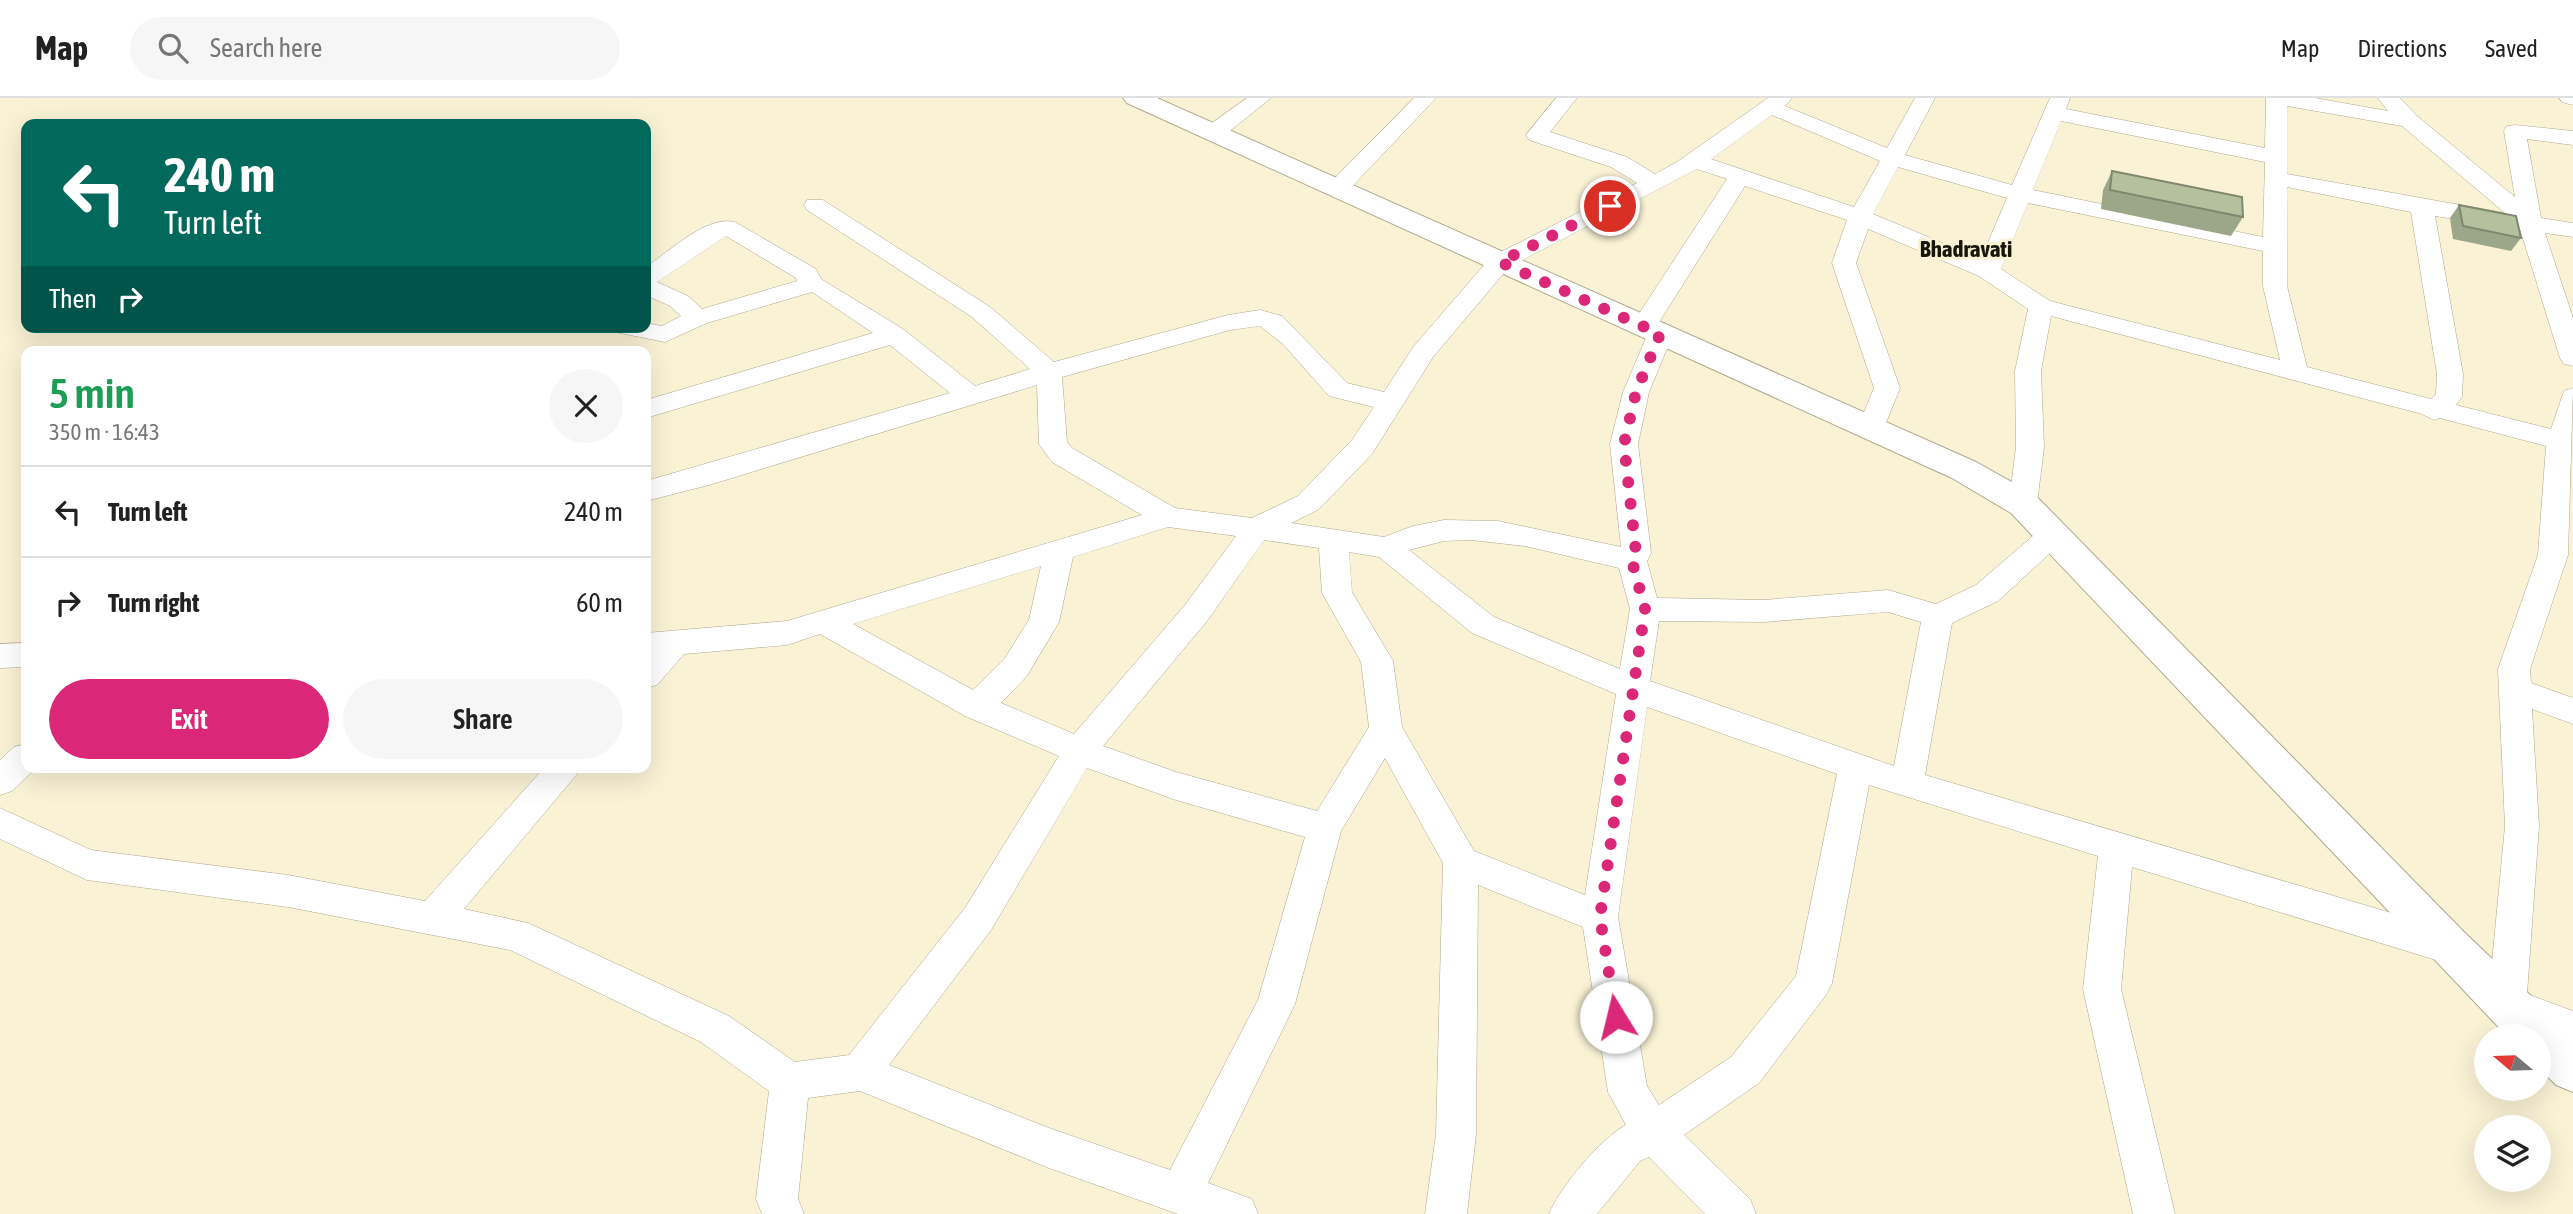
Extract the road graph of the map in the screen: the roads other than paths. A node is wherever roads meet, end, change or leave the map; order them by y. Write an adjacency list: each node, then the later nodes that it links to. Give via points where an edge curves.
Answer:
1 (1136, 98): 11 (street)
2 (1261, 98): 11 (street)
3 (1426, 98): 18 (street)
4 (1567, 98): 17 (street, via 1536,135 1619,162)
5 (1925, 98): 13 (street)
6 (2277, 98): 10 (street); 15 (street)
7 (2388, 98): 10 (street)
8 (1776, 102): 13 (street); 14 (street)
9 (2057, 106): 15 (street); 19 (street)
10 (2409, 121): 23 (street)
11 (1213, 133): 18 (street)
12 (2573, 138): 23 (street, via 2515,131)
13 (1894, 159): 19 (street); 22 (street)
14 (1695, 161): 16 (street); 17 (street)
15 (2275, 167): 21 (street); 25 (street)
16 (1740, 176): 22 (street); 33 (street)
17 (1654, 183): 26 (street)
18 (1338, 189): 26 (street)
19 (2019, 194): 25 (street); 27 (street)
20 (815, 205): 37 (street, via 981,312)
21 (2423, 207): 23 (street); 43 (street, via 2451,373 2449,397)
22 (1860, 217): 27 (street); 44 (street, via 1844,263 1887,388)
23 (2530, 222): 24 (street); 36 (street)
24 (2573, 230)
25 (2275, 246): 38 (street, via 2275,286)
26 (1500, 262): 33 (street); 41 (street, via 1423,352)
27 (1988, 271): 31 (street)
28 (651, 275): 29 (street, via 727,227 807,274)
29 (811, 285): 32 (street); 35 (street)
30 (651, 288): 32 (street, via 679,301)
31 (2041, 306): 38 (street); 47 (street, via 2028,371 2030,447)
32 (698, 318): 34 (street, via 665,334)
33 (1652, 330): 44 (street); 55 (street, via 1624,444 1636,553)
34 (651, 332)
35 (894, 335): 39 (street); 42 (street)
36 (2573, 358)
37 (1049, 372): 39 (street); 41 (street, via 1260,318 1273,321 1292,338 1338,390); 48 (street, via 1057,449)
38 (2296, 374): 43 (street)
39 (971, 396): 46 (street)
40 (2573, 397): 45 (street)
41 (1391, 402): 49 (street, via 1362,447 1308,503)
42 (651, 408)
43 (2434, 411): 45 (street)
44 (1871, 429): 47 (street, via 1964,470)
45 (2561, 441): 50 (street)
46 (651, 490)
47 (2023, 504): 51 (street)
48 (1168, 517): 49 (street); 54 (street)
49 (1258, 527): 52 (street); 68 (street, via 1196,613)
50 (2563, 533): 64 (street, via 2514,669)
51 (2052, 535): 57 (street, via 1987,593); 80 (street)
52 (1333, 539): 53 (street); 67 (street, via 1337,593 1377,661)
53 (1387, 548): 55 (street, via 1416,535 1512,532); 63 (street, via 1483,625)
54 (1060, 549): 58 (street); 65 (street, via 1044,622 1016,667)
55 (1632, 561): 56 (street)
56 (1645, 609): 57 (street, via 1765,611 1888,601); 63 (street)
57 (1938, 616): 73 (street)
58 (823, 621): 59 (street, via 787,633); 65 (street, via 885,661)
59 (661, 644): 62 (street)
60 (21, 655): 61 (street)
61 (0, 656)
62 (651, 665)
63 (1635, 689): 70 (street); 78 (street)
64 (2515, 691): 66 (street); 81 (street, via 2522,826)
65 (976, 707): 68 (street)
66 (2573, 711)
67 (1386, 729): 75 (street); 77 (street)
68 (1081, 749): 75 (street, via 1156,779); 84 (street, via 978,919)
69 (21, 762): 72 (street)
70 (1855, 767): 73 (street); 86 (street, via 1813,983 1745,1070)
71 (561, 773): 79 (street)
72 (0, 781)
73 (1907, 785): 76 (street)
74 (0, 823): 79 (street, via 87,865 288,891)
75 (1325, 828): 87 (street, via 1276,1004)
76 (2116, 848): 80 (street); 93 (street, via 2102,989)
77 (1461, 862): 78 (street); 90 (street, via 1456,1134)
78 (1600, 917): 86 (street, via 1628,1092)
79 (432, 919): 85 (street, via 515,935 715,1029)
80 (2449, 947): 81 (street)
81 (2507, 1004): 82 (street); 83 (street)
82 (2573, 1030)
83 (2573, 1069)
84 (860, 1072): 85 (street); 87 (street, via 1049,1148)
85 (790, 1082): 88 (street, via 778,1199)
86 (1653, 1133): 91 (street, via 1626,1147); 92 (street)
87 (1180, 1194): 89 (street)
88 (783, 1214)
89 (1237, 1214)
90 (1446, 1214)
91 (1570, 1214)
92 (1735, 1214)
93 (2154, 1214)

